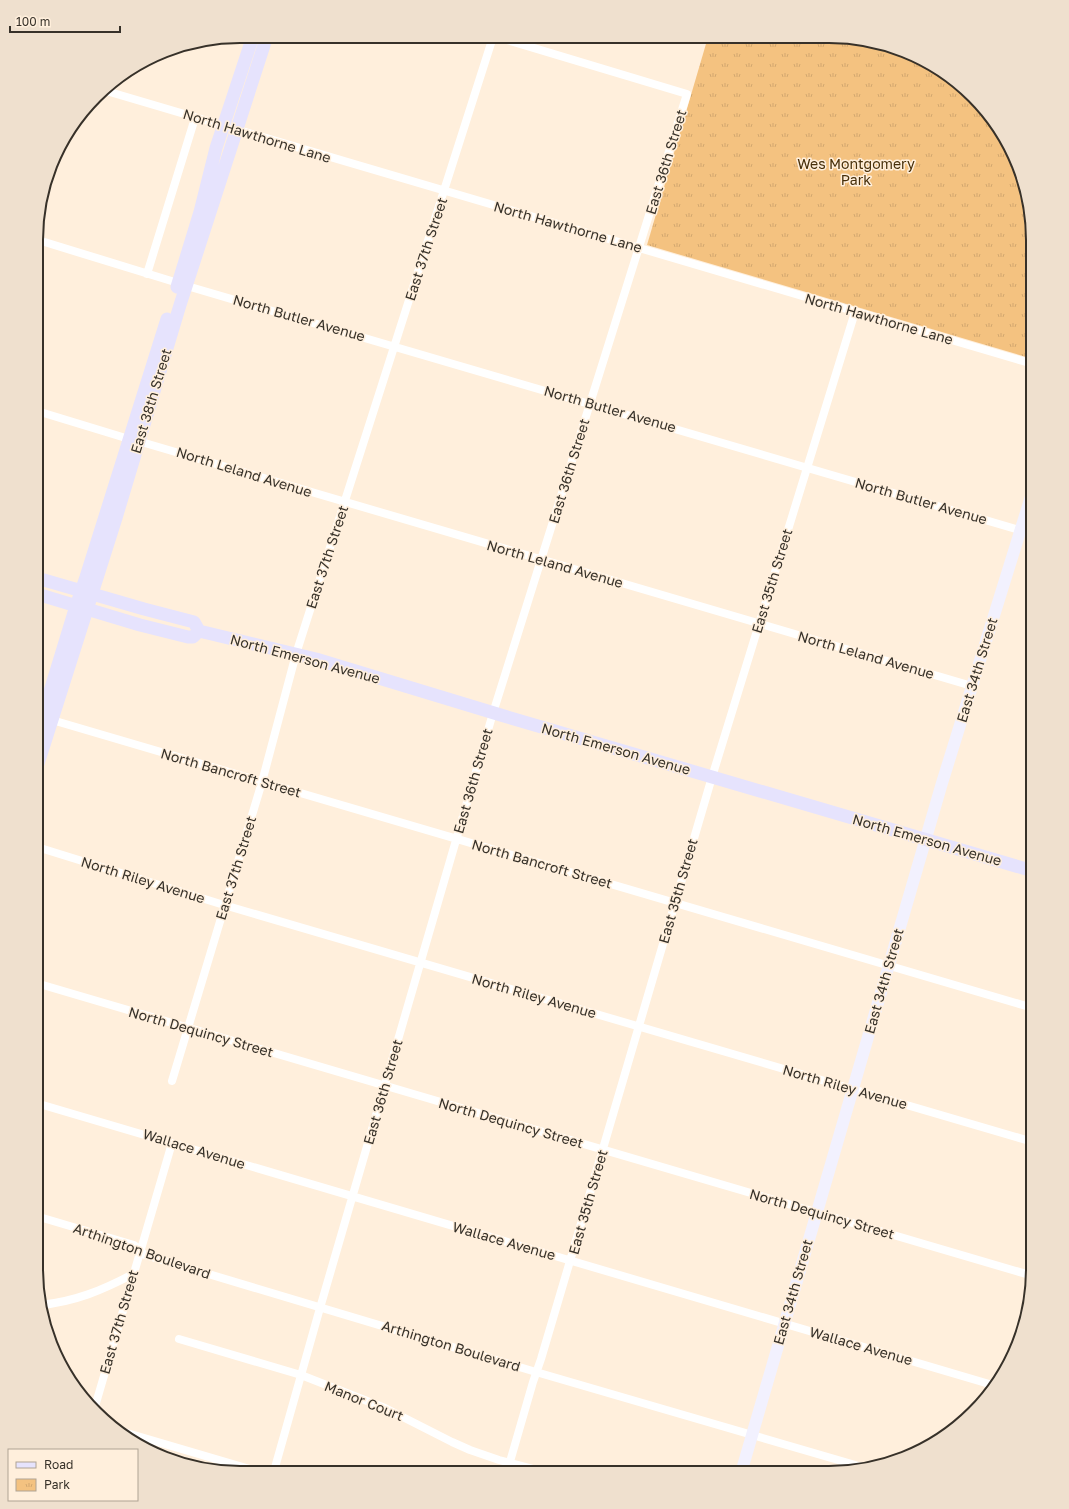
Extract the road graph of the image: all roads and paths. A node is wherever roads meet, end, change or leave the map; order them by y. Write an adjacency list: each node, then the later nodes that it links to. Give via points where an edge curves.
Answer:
1 (252, 43): 7 (main road, East 38th Street)
2 (265, 43): 8 (main road, East 38th Street)
3 (491, 43): 9 (street, East 37th Street)
4 (517, 43): 11 (street, East 36th Street, via 687,94)
5 (110, 92): 6 (street, North Hawthorne Lane)
6 (196, 118): 7 (street, North Hawthorne Lane); 12 (street)
7 (223, 126): 8 (street, North Hawthorne Lane); 13 (main road, East 38th Street)
8 (237, 130): 9 (street, North Hawthorne Lane); 13 (main road, East 38th Street)
9 (444, 191): 11 (street, North Hawthorne Lane); 15 (street, East 37th Street)
10 (43, 242): 12 (street, North Butler Avenue)
11 (639, 248): 14 (street, North Hawthorne Lane); 17 (street, East 36th Street)
12 (147, 274): 13 (street, North Butler Avenue)
13 (183, 285): 15 (street, North Butler Avenue); 19 (main road, East 38th Street)
14 (855, 312): 16 (street, North Hawthorne Lane); 20 (street, East 35th Street)
15 (395, 346): 17 (street, North Butler Avenue); 21 (street, East 37th Street)
16 (1026, 362)
17 (590, 403): 20 (street, North Butler Avenue); 25 (street, East 36th Street)
18 (43, 413): 19 (street, North Leland Avenue)
19 (134, 440): 21 (street, North Leland Avenue); 27 (main road, East 38th Street, via 116,518)
20 (807, 468): 23 (street, North Butler Avenue); 30 (street, East 35th Street)
21 (344, 502): 25 (street, North Leland Avenue); 32 (street, East 37th Street)
22 (1026, 513): 23 (main road, East 34th Street)
23 (1021, 530): 24 (street, North Butler Avenue); 33 (main road, East 34th Street)
24 (1026, 532)
25 (541, 560): 30 (street, North Leland Avenue); 34 (street, East 36th Street)
26 (43, 580): 27 (main road, North Emerson Avenue)
27 (86, 592): 29 (main road, East 38th Street); 31 (main road, North Emerson Avenue, via 194,622)
28 (43, 596): 29 (main road)
29 (81, 607): 31 (main road, via 188,637 193,637); 35 (main road, East 38th Street); 36 (main road, East 38th Street, via 66,678)
30 (759, 623): 33 (street, North Leland Avenue); 38 (street, East 35th Street)
31 (199, 630): 32 (main road, North Emerson Avenue)
32 (296, 654): 34 (main road, North Emerson Avenue); 39 (street, East 37th Street)
33 (972, 686): 41 (main road, East 34th Street)
34 (493, 713): 38 (main road, North Emerson Avenue); 40 (street, East 36th Street)
35 (43, 717)
36 (52, 720): 37 (main road, East 38th Street); 39 (street, North Bancroft Street)
37 (43, 748)
38 (712, 777): 41 (main road, North Emerson Avenue); 44 (street, East 35th Street)
39 (262, 782): 40 (street, North Bancroft Street); 45 (street, East 37th Street)
40 (456, 839): 44 (street, North Bancroft Street); 46 (street, East 36th Street)
41 (926, 839): 43 (main road, North Emerson Avenue); 47 (main road, East 34th Street)
42 (43, 849): 45 (street, North Riley Avenue)
43 (1026, 869)
44 (675, 903): 47 (street, North Bancroft Street); 50 (street, East 35th Street)
45 (224, 905): 46 (street, North Riley Avenue); 51 (street, East 37th Street)
46 (420, 963): 50 (street, North Riley Avenue); 53 (street, East 36th Street)
47 (888, 966): 49 (street, North Bancroft Street); 54 (main road, East 34th Street)
48 (43, 985): 51 (street, North Dequincy Street)
49 (1026, 1006)
50 (639, 1027): 54 (street, North Riley Avenue); 58 (street, East 35th Street)
51 (188, 1028): 52 (street, East 37th Street); 53 (street, North Dequincy Street)
52 (172, 1081)
53 (384, 1086): 58 (street, North Dequincy Street); 59 (street, East 36th Street)
54 (853, 1090): 56 (street, North Riley Avenue); 60 (main road, East 34th Street)
55 (43, 1105): 57 (street, Wallace Avenue)
56 (1026, 1140)
57 (172, 1143): 59 (street, Wallace Avenue); 62 (street, East 37th Street)
58 (603, 1150): 60 (street, North Dequincy Street); 63 (street, East 35th Street)
59 (352, 1197): 63 (street, Wallace Avenue); 67 (street, East 36th Street)
60 (816, 1212): 65 (street, North Dequincy Street); 68 (main road, East 34th Street)
61 (43, 1218): 62 (street, Arthington Boulevard, via 134,1245)
62 (140, 1251): 64 (street, East 37th Street); 67 (street, Arthington Boulevard, via 145,1255)
63 (570, 1261): 68 (street, Wallace Avenue); 70 (street, East 35th Street)
64 (133, 1274): 66 (street, via 84,1297); 73 (street, East 37th Street)
65 (1026, 1275)
66 (46, 1304)
67 (320, 1308): 70 (street, Arthington Boulevard); 71 (street, East 36th Street)
68 (784, 1324): 72 (street, Wallace Avenue); 74 (main road, East 34th Street)
69 (179, 1339): 71 (street, Manor Court)
70 (536, 1372): 74 (street, Arthington Boulevard); 76 (street, East 35th Street)
71 (301, 1376): 76 (street, Manor Court, via 385,1408 464,1447); 79 (street, East 36th Street)
72 (989, 1384)
73 (96, 1403)
74 (752, 1434): 77 (street, Arthington Boulevard); 82 (main road, East 34th Street)
75 (132, 1435): 78 (street)
76 (509, 1463): 80 (street, East 35th Street); 81 (street, Manor Court)
77 (853, 1464)
78 (239, 1466)
79 (276, 1466)
80 (508, 1466)
81 (521, 1466)
82 (743, 1466)

